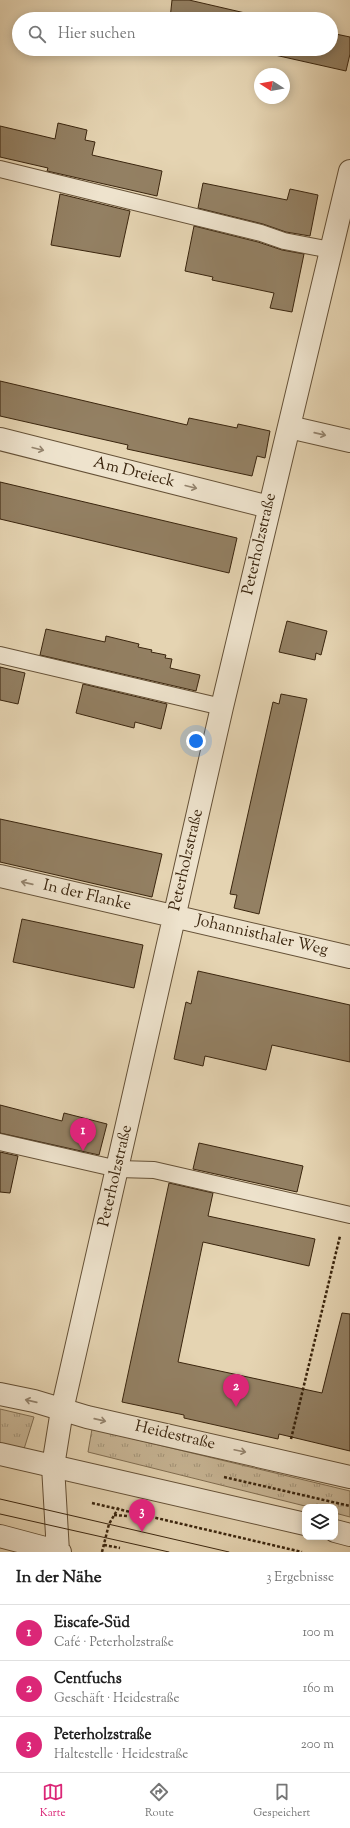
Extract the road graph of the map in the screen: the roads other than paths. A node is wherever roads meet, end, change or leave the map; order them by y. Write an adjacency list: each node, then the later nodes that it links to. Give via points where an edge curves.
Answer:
1 (0, 169): 3 (lane, via 261,233 284,241)
2 (350, 172): 3 (street, Peterholzstraße)
3 (331, 250): 4 (street, Peterholzstraße)
4 (289, 427): 6 (street, one-way to 6); 7 (street, Peterholzstraße)
5 (0, 439): 7 (street, Am Dreieck, one-way to 7)
6 (350, 442)
7 (269, 507): 9 (street, Peterholzstraße)
8 (0, 655): 9 (lane)
9 (222, 707): 11 (street, Peterholzstraße)
10 (0, 876): 11 (street, In der Flanke, one-way to 10)
11 (175, 916): 12 (street, Johannisthaler Weg); 14 (street, Peterholzstraße)
12 (350, 957)
13 (0, 1142): 14 (lane)
14 (118, 1169): 15 (lane, via 154,1170); 17 (street, Peterholzstraße)
15 (347, 1214)
16 (0, 1394): 17 (street, Heidestraße, one-way to 16)
17 (62, 1410): 19 (street, Peterholzstraße); 20 (street, Heidestraße, one-way to 20)
18 (0, 1454): 19 (street)
19 (52, 1466): 21 (street); 25 (street, Peterholzstraße)
20 (350, 1477)
21 (302, 1523)
22 (338, 1532): 23 (street)
23 (350, 1535)
24 (0, 1536): 25 (street)
25 (59, 1552)

